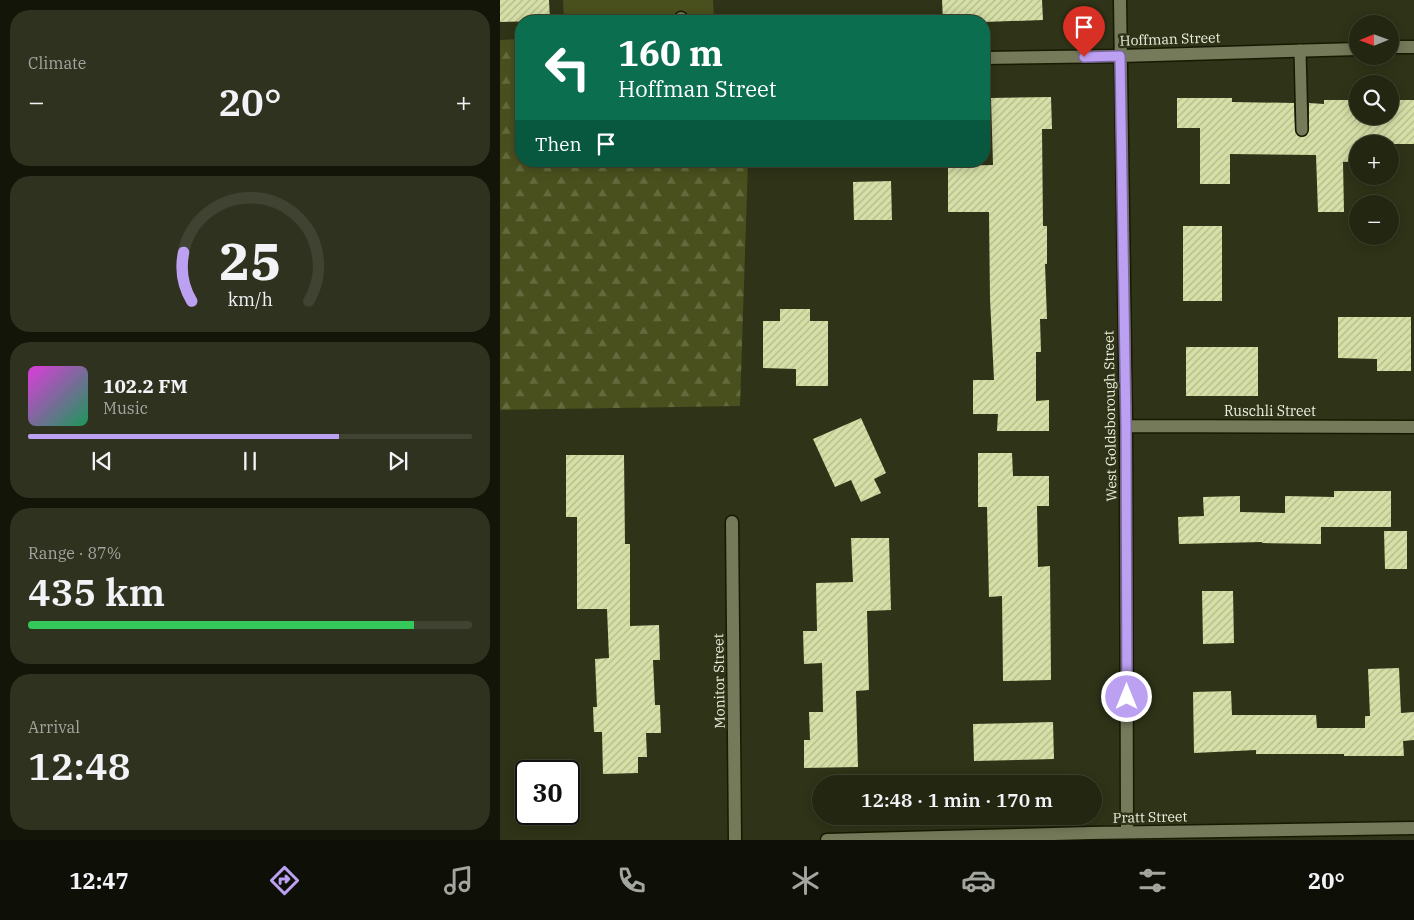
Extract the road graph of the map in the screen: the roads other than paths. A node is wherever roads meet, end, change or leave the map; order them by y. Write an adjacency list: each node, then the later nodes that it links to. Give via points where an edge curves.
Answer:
1 (1120, 0): 6 (street, West Goldsborough Street)
2 (1414, 47): 4 (street)
3 (1349, 48): 5 (street, Hoffman Street)
4 (1399, 48)
5 (1300, 50): 6 (street, Hoffman Street); 8 (lane)
6 (1120, 56): 7 (street, Hoffman Street); 9 (street, West Goldsborough Street)
7 (990, 58)
8 (1302, 130)
9 (1126, 426): 10 (street, Ruschli Street); 13 (street, West Goldsborough Street)
10 (1414, 427)
11 (732, 522): 16 (street, Monitor Street)
12 (1414, 828): 13 (street, Pratt Street)
13 (1127, 832): 14 (street, Pratt Street)
14 (1053, 837): 15 (street, Pratt Street)
15 (921, 838): 17 (street, Pratt Street)
16 (735, 840)
17 (827, 840)

